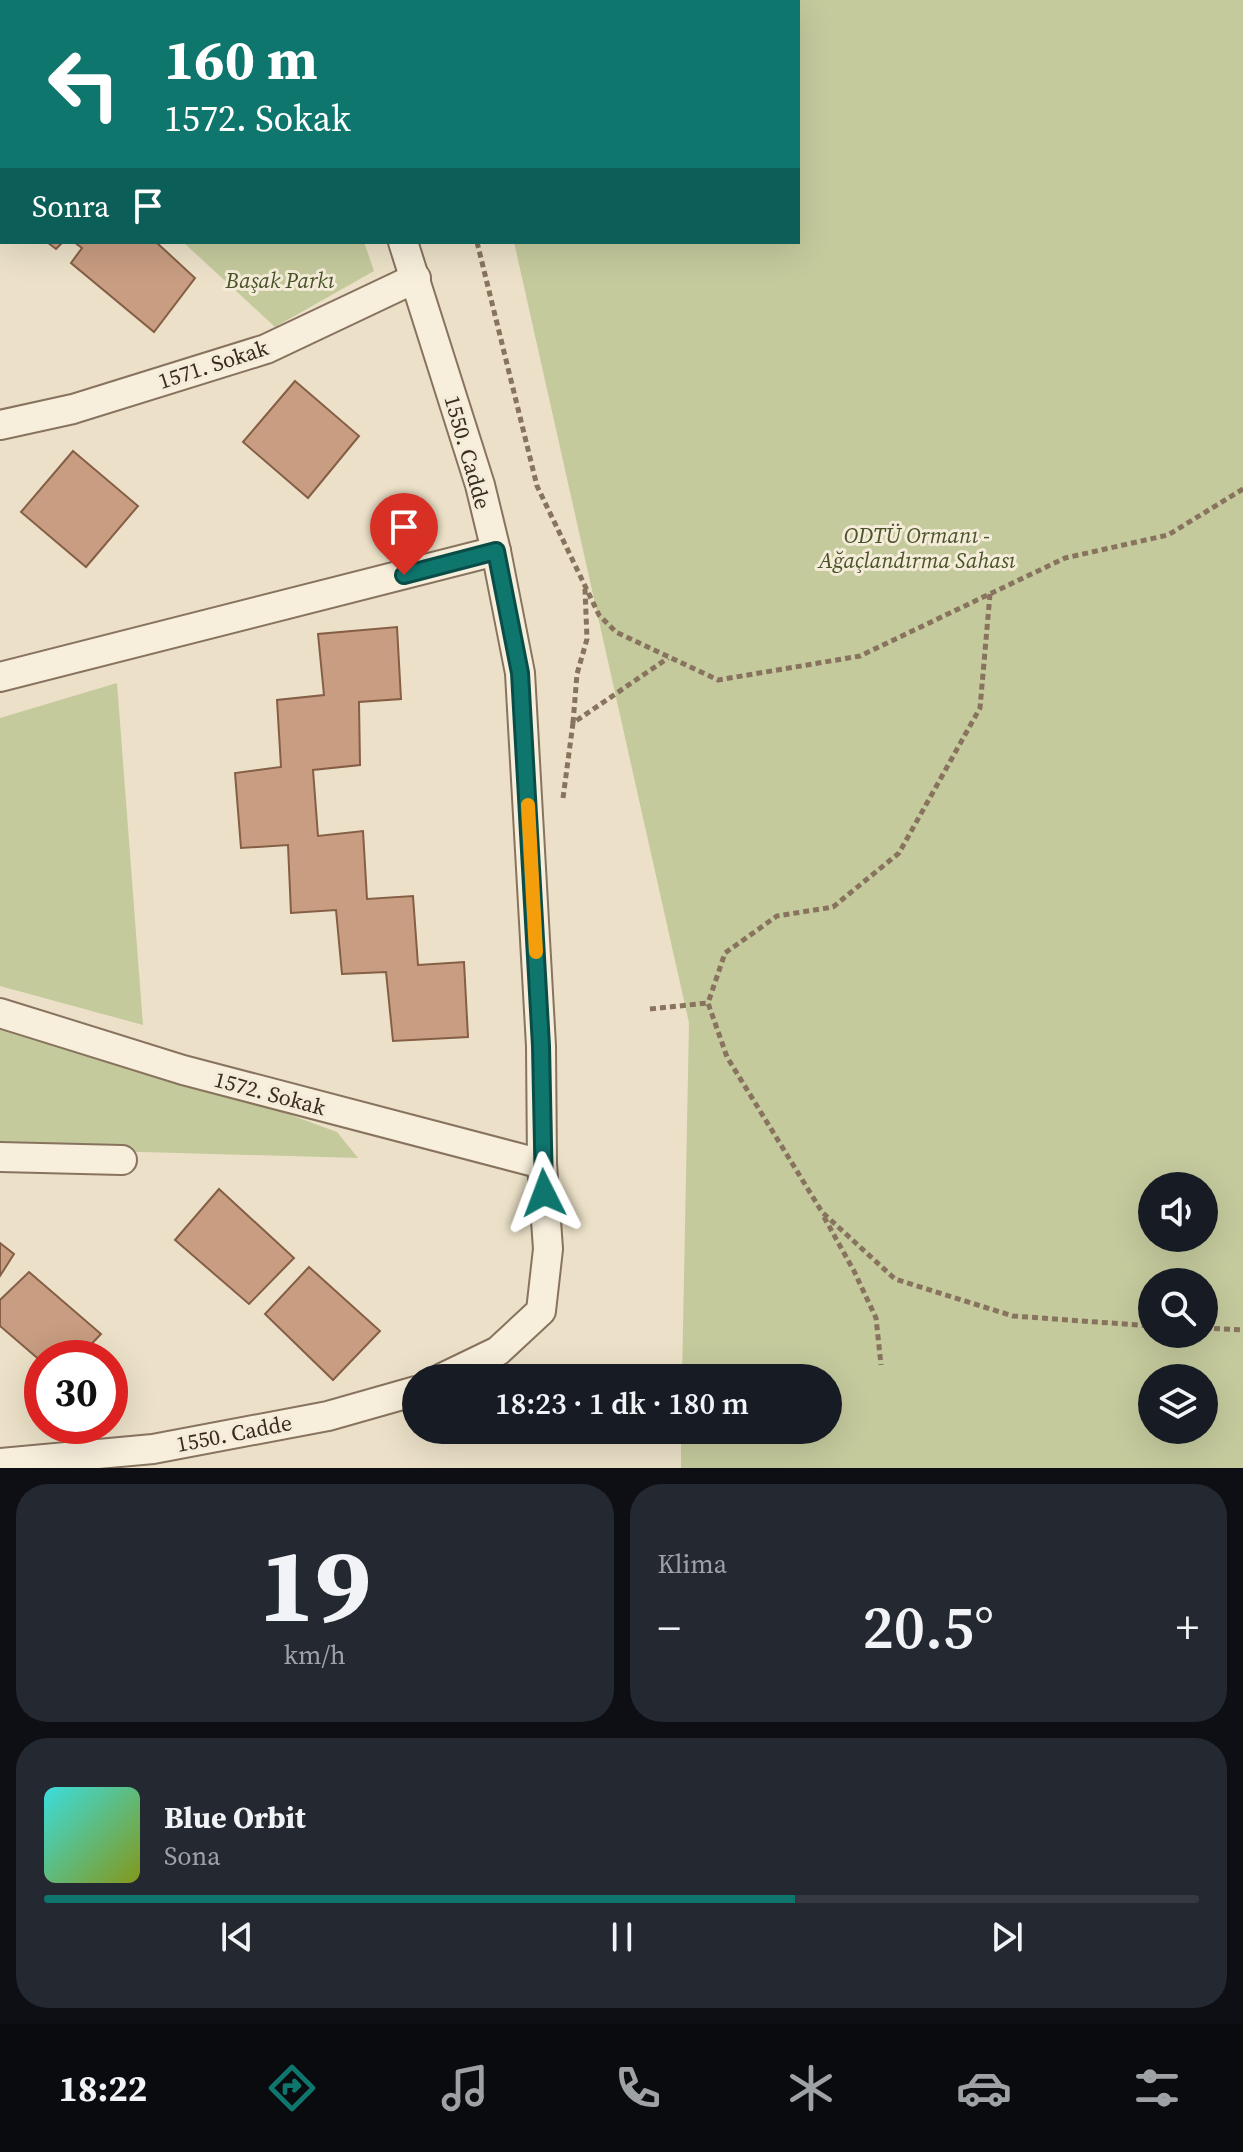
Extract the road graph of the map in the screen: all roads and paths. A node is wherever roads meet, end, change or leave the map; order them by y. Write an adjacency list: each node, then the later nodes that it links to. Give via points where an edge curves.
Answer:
1 (404, 244): 3 (street, 1550. Cadde)
2 (477, 244): 7 (path, via 537,486)
3 (416, 278): 4 (street, 1571. Sokak, via 266,349 73,409); 6 (street, 1550. Cadde)
4 (0, 425)
5 (1243, 489): 8 (path, via 1168,535 1065,558)
6 (496, 551): 10 (street); 18 (street, 1550. Cadde, via 520,673 541,1046)
7 (584, 584): 9 (path, via 599,615 616,632); 11 (path, via 587,639 577,674)
8 (990, 594): 9 (path, via 860,656 718,680); 13 (path, via 980,708 899,853 833,907 777,916 725,953)
9 (669, 657): 11 (path)
10 (0, 677)
11 (573, 723): 12 (path)
12 (563, 798)
13 (708, 1003): 14 (path); 19 (path, via 727,1057)
14 (650, 1009)
15 (0, 1013): 18 (street, 1572. Sokak, via 183,1070)
16 (0, 1157): 17 (street)
17 (122, 1160)
18 (542, 1164): 23 (street, 1550. Cadde, via 548,1249 541,1311 498,1351)
19 (822, 1212): 20 (path, via 895,1279 1013,1316); 24 (path, via 876,1318)
20 (1138, 1325)
21 (1218, 1329): 22 (path)
22 (1243, 1330)
23 (471, 1364)
24 (881, 1365)
25 (402, 1395): 26 (street, 1550. Cadde, via 328,1416 153,1449)
26 (0, 1463)

